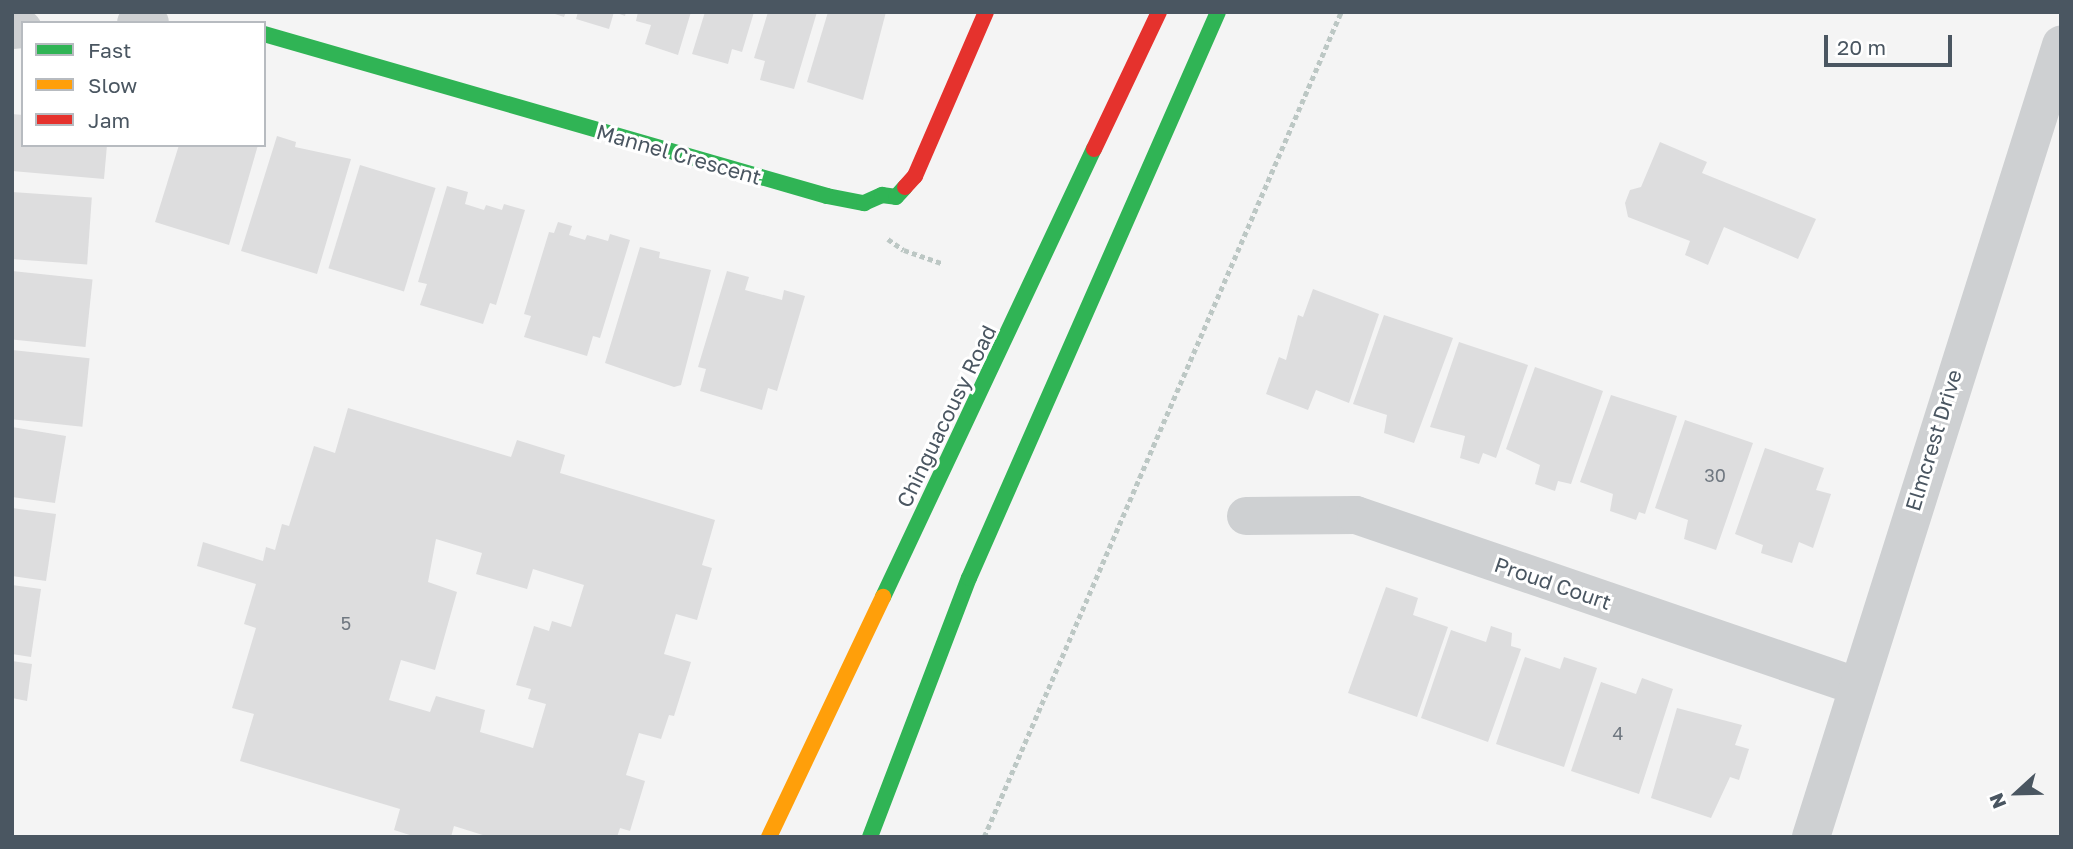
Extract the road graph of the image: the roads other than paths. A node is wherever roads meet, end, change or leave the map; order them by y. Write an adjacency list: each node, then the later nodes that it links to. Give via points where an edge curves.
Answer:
1 (986, 12): 4 (main road, Mannel Crescent, via 915,176 896,197 882,195 864,203 814,193)
2 (1159, 12): 8 (main road, Chinguacousy Road)
3 (1218, 12): 9 (main road, via 969,578)
4 (266, 35)
5 (2061, 45): 7 (street, Elmcrest Drive)
6 (1246, 516): 7 (street, Proud Court, via 1356,515)
7 (1856, 685): 10 (street, Elmcrest Drive)
8 (769, 837)
9 (870, 837)
10 (1811, 837)

